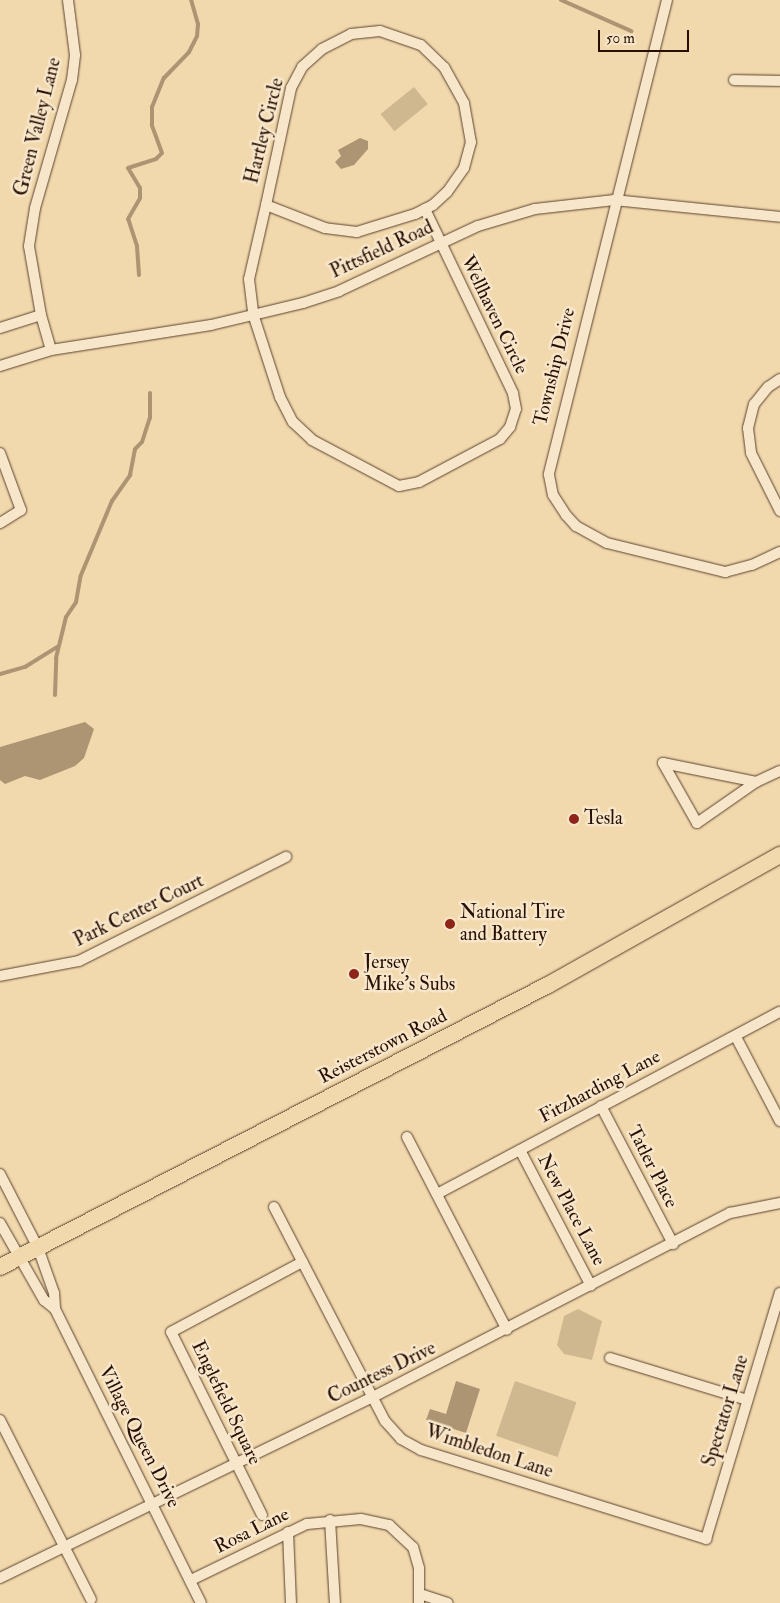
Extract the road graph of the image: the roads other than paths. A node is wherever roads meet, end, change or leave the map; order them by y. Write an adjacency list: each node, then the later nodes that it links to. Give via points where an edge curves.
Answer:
1 (68, 0): 10 (street, Green Valley Lane, via 75,55 72,80 30,229 30,261)
2 (667, 0): 5 (street, Township Drive)
3 (734, 80): 4 (street)
4 (780, 81)
5 (614, 200): 8 (street, Pittsfield Road); 9 (street, Pittsfield Road, via 536,209 478,226); 19 (street, Township Drive, via 549,465 553,495 566,515 607,543 712,570 737,571)
6 (266, 205): 7 (street, Hartley Circle, via 307,223 346,232 371,230); 7 (street, Hartley Circle, via 286,104 302,67 337,39 380,31 406,38 434,54 455,84 468,117 470,142 464,168 447,192); 11 (street, Hartley Circle, via 249,279)
7 (425, 209): 9 (street)
8 (780, 217)
9 (439, 242): 11 (street, Pittsfield Road, via 339,291); 11 (street, Wellhaven Circle, via 512,392 516,409 510,427 500,439 412,485 399,486 385,481 299,430 280,397)
10 (41, 316): 12 (street); 13 (street, Green Valley Lane)
11 (254, 317): 13 (street, Pittsfield Road)
12 (0, 328)
13 (51, 350): 14 (street, Pittsfield Road)
14 (0, 366)
15 (780, 379): 17 (street, via 768,387 754,404 748,428 752,453)
16 (0, 453): 18 (street, via 21,510)
17 (780, 511)
18 (0, 523)
19 (780, 552)
20 (780, 771): 21 (street)
21 (756, 782): 21 (street, via 697,823 662,763 736,780)
22 (780, 855): 37 (main road, Reisterstown Road, via 556,980)
23 (286, 857): 24 (street, Park Center Court, via 79,961)
24 (0, 976)
25 (780, 1012): 26 (street, Fitzharding Lane)
26 (736, 1037): 27 (street, Fitzharding Lane); 28 (street)
27 (601, 1106): 30 (street, Fitzharding Lane); 36 (street, Tatler Place)
28 (780, 1121)
29 (408, 1137): 32 (street)
30 (520, 1150): 32 (street, Fitzharding Lane); 41 (street, New Place Lane)
31 (0, 1174): 37 (street, Village Queen Drive)
32 (437, 1194): 44 (street)
33 (780, 1203): 36 (street, Countess Drive, via 730,1213)
34 (274, 1207): 39 (street, Wimbledon Lane)
35 (0, 1223): 38 (street, Village Queen Drive)
36 (673, 1244): 41 (street, Countess Drive)
37 (38, 1248): 38 (main road, Reisterstown Road); 43 (street, Village Queen Drive, via 54,1294)
38 (19, 1258): 40 (main road, Reisterstown Road); 43 (street, Village Queen Drive, via 44,1300)
39 (302, 1262): 46 (street, Wimbledon Lane); 49 (street, Englefield Square, via 171,1332)
40 (0, 1267)
41 (591, 1286): 44 (street, Countess Drive)
42 (780, 1293): 47 (street, Spectator Lane)
43 (55, 1309): 50 (street, Village Queen Drive)
44 (507, 1330): 46 (street, Countess Drive)
45 (610, 1358): 47 (street)
46 (373, 1398): 49 (street, Countess Drive); 54 (street, Wimbledon Lane, via 392,1431 410,1445)
47 (747, 1400): 54 (street, Spectator Lane)
48 (0, 1420): 55 (street)
49 (235, 1462): 50 (street, Countess Drive); 51 (street, Englefield Square)
50 (152, 1502): 55 (street, Countess Drive); 57 (street, Village Queen Drive)
51 (262, 1515)
52 (330, 1520): 53 (street, Rosa Lane); 59 (street, via 361,1519 390,1525 398,1531 418,1557); 62 (street)
53 (288, 1532): 57 (street, Rosa Lane); 61 (street)
54 (706, 1539)
55 (65, 1545): 56 (street, Countess Drive); 58 (street)
56 (0, 1578)
57 (191, 1580): 60 (street, Village Queen Drive)
58 (91, 1599)
59 (420, 1599): 63 (street)
60 (201, 1603)
61 (291, 1603)
62 (335, 1603)
63 (448, 1603)

